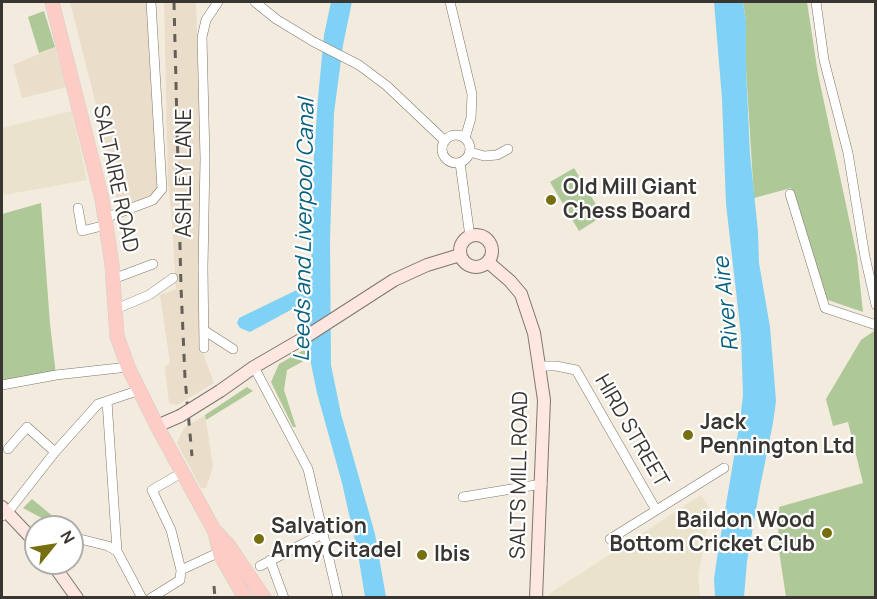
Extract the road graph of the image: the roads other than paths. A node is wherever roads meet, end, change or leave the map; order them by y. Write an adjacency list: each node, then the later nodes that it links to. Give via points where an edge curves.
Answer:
1 (52, 2): 14 (main road, SALTAIRE ROAD)
2 (151, 2): 14 (street, via 162,189 153,200)
3 (218, 2): 24 (street, ASHLEY LANE, via 206,20 202,38)
4 (255, 2): 8 (street, via 276,19 387,86)
5 (450, 2): 7 (street, via 472,94)
6 (816, 2): 21 (street, via 824,60 848,153)
7 (465, 138): 8 (street, via 452,136); 10 (street)
8 (445, 141): 11 (street, via 444,156)
9 (508, 149): 10 (street, via 497,155)
10 (470, 152): 11 (street)
11 (460, 163): 15 (street)
12 (790, 194): 23 (street, via 825,308)
13 (78, 208): 14 (street, via 82,231)
14 (106, 221): 20 (main road, SALTAIRE ROAD)
15 (470, 237): 16 (street, via 461,246); 17 (street, via 488,241 492,251)
16 (460, 255): 17 (street, via 474,267); 29 (street, via 394,280)
17 (488, 262): 27 (street, SALTS MILL ROAD, via 520,294 534,333)
18 (153, 264): 20 (street)
19 (173, 278): 22 (street, via 149,295)
20 (113, 279): 22 (main road, SALTAIRE ROAD)
21 (876, 305)
22 (116, 309): 28 (main road, SALTAIRE ROAD, via 117,336)
23 (876, 325)
24 (205, 331): 25 (street, ASHLEY LANE); 26 (street)
25 (204, 348)
26 (233, 349)
27 (540, 366): 38 (street, SALTS MILL ROAD, via 544,400); 40 (street, HIRD STREET, via 576,370)
28 (128, 367): 30 (street); 31 (main road, SALTAIRE ROAD)
29 (254, 368): 33 (street, bridge, via 180,416); 43 (street, via 308,469)
30 (2, 385)
31 (140, 390): 32 (street); 33 (main road, SALTAIRE ROAD)
32 (107, 401): 35 (street, via 98,404); 47 (street)
33 (157, 426): 37 (main road, SALTAIRE ROAD)
34 (8, 449): 35 (street, via 27,427)
35 (55, 452): 41 (street)
36 (724, 468): 40 (street)
37 (183, 472): 46 (main road, SALTAIRE ROAD); 50 (street, via 152,490 171,530)
38 (542, 484): 39 (street); 59 (street, SALTS MILL ROAD)
39 (463, 497)
40 (656, 510): 44 (street)
41 (4, 512): 42 (street)
42 (24, 528)
43 (322, 534): 48 (street); 58 (street)
44 (610, 539)
45 (84, 540): 47 (street)
46 (224, 550): 50 (street); 55 (main road); 56 (main road)
47 (117, 551): 53 (street)
48 (270, 560): 49 (street); 57 (street)
49 (260, 566)
50 (181, 570): 54 (street, via 180,580)
51 (61, 575): 52 (street)
52 (77, 597)
53 (142, 597)
54 (151, 597)
55 (245, 597)
56 (264, 597)
57 (284, 597)
58 (338, 597)
59 (536, 597)

